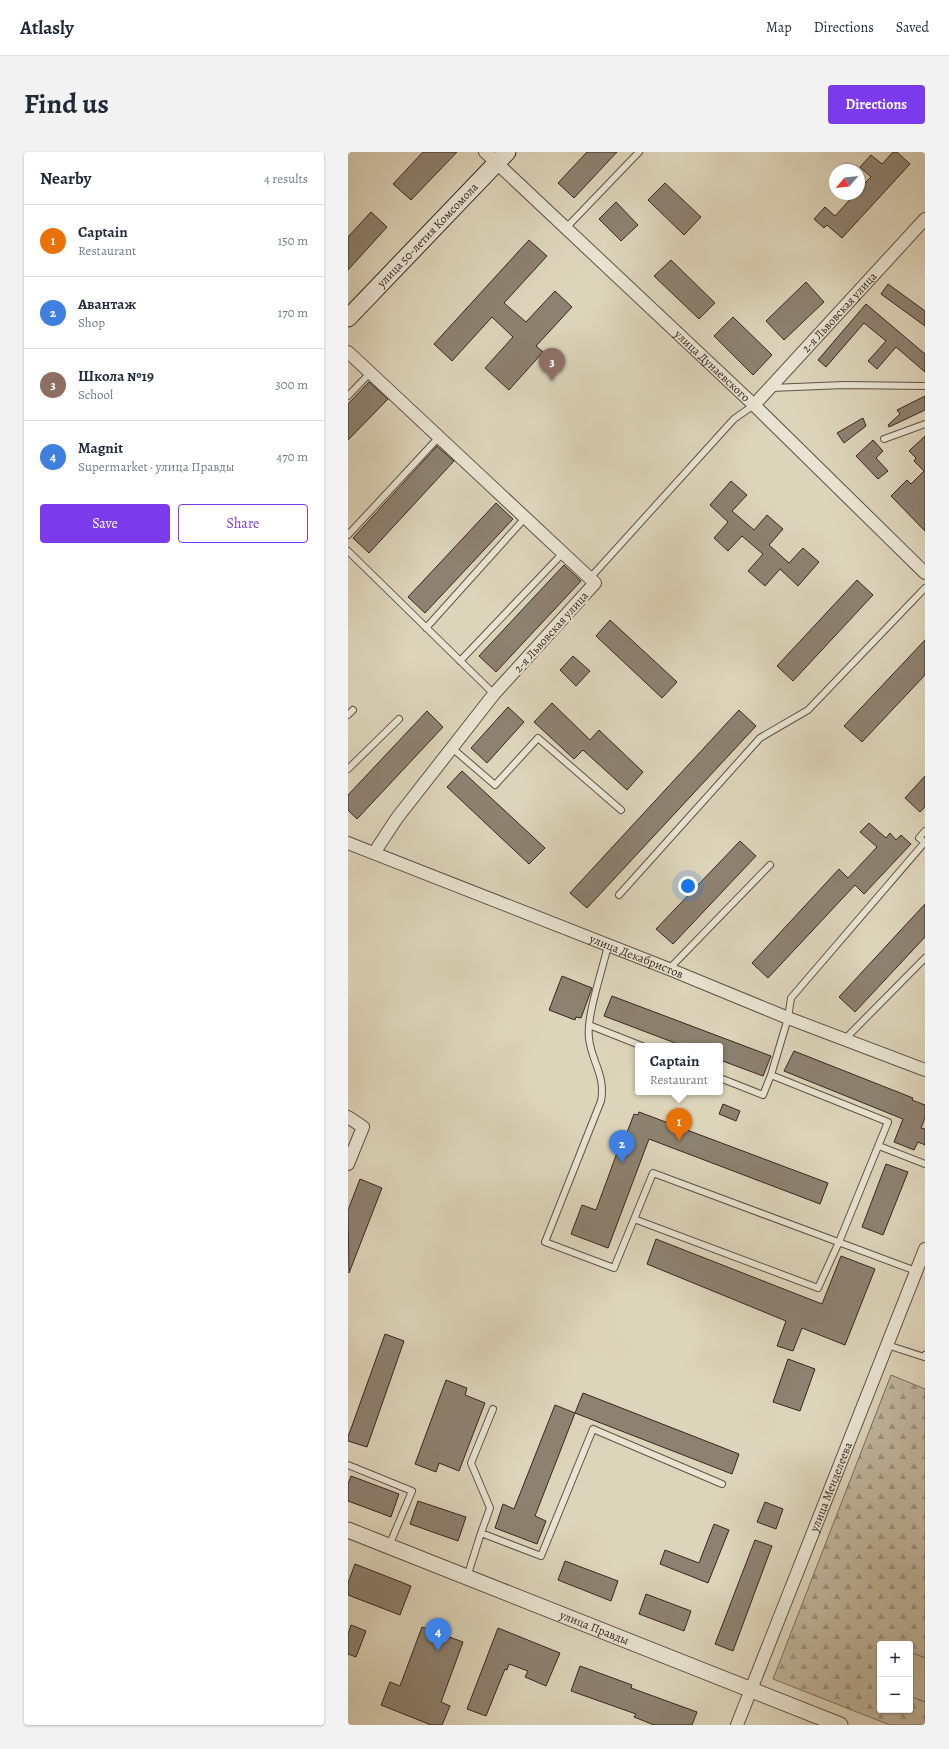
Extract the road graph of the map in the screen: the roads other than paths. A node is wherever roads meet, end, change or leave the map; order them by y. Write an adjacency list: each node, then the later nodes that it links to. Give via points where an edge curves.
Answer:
1 (639, 152): 4 (lane)
2 (496, 156): 4 (street, улица Дунаевского); 5 (main road, улица 50-летия Комсомола)
3 (925, 219): 9 (street, 2-я Львовская улица)
4 (566, 228): 11 (street, улица Дунаевского)
5 (348, 318)
6 (348, 352): 7 (street, 2-я Львовская улица)
7 (370, 373): 10 (lane); 13 (street, 2-я Львовская улица)
8 (925, 386): 9 (lane, via 844,385)
9 (770, 388): 11 (street, 2-я Львовская улица)
10 (348, 396)
11 (754, 405): 19 (street, улица Дунаевского); 20 (lane, via 734,419)
12 (925, 424): 14 (lane)
13 (439, 437): 15 (street, 2-я Львовская улица); 16 (lane)
14 (884, 439)
15 (525, 518): 18 (street, 2-я Львовская улица); 22 (lane)
16 (348, 535)
17 (348, 551): 22 (lane)
18 (563, 553): 20 (street, 2-я Львовская улица); 23 (lane)
19 (925, 572)
20 (590, 578): 24 (street, 2-я Львовская улица, via 595,583)
21 (925, 588): 36 (lane, via 808,710 760,738)
22 (426, 628): 23 (lane)
23 (460, 661): 24 (lane)
24 (494, 694): 28 (street, 2-я Львовская улица)
25 (353, 710): 26 (lane)
26 (348, 715)
27 (399, 719): 29 (lane)
28 (452, 748): 30 (lane, via 495,785 538,738); 34 (street, 2-я Львовская улица, via 397,818)
29 (348, 769)
30 (621, 810)
31 (925, 832): 32 (lane, via 919,838)
32 (925, 842): 40 (lane, via 791,998)
33 (348, 843): 34 (street, улица Декабристов)
34 (374, 853): 37 (street, улица Декабристов)
35 (770, 865): 39 (lane)
36 (619, 895)
37 (608, 945): 39 (street, улица Декабристов); 41 (lane)
38 (925, 958): 42 (lane)
39 (669, 969): 40 (street, улица Декабристов)
40 (788, 1018): 42 (street, улица Декабристов); 45 (lane)
41 (589, 1024): 43 (lane); 51 (lane, via 589,1040 604,1089 545,1242 614,1268)
42 (845, 1039): 44 (street, улица Декабристов)
43 (635, 1043)
44 (924, 1067)
45 (771, 1075): 46 (lane, via 763,1095); 48 (lane, via 888,1122)
46 (723, 1079)
47 (348, 1117): 49 (street, via 363,1127)
48 (879, 1146): 50 (lane); 52 (lane)
49 (348, 1164)
50 (925, 1164)
51 (634, 1219): 52 (lane, via 818,1288); 52 (lane, via 653,1173)
52 (839, 1242): 54 (lane)
53 (925, 1249): 54 (street, улица Менделеева)
54 (916, 1271): 55 (street, улица Менделеева)
55 (887, 1344): 56 (lane); 64 (street, улица Менделеева)
56 (925, 1356)
57 (493, 1409): 61 (lane, via 471,1463 490,1508)
58 (348, 1465): 62 (lane, via 412,1491)
59 (722, 1484): 61 (lane, via 593,1429 542,1556)
60 (348, 1530): 62 (street, улица Правды)
61 (481, 1533): 63 (lane)
62 (389, 1546): 63 (street, улица Правды)
63 (467, 1577): 64 (street, улица Правды)
64 (750, 1690): 65 (street, улица Менделеева); 66 (street, улица Правды)
65 (737, 1725)
66 (840, 1725)

